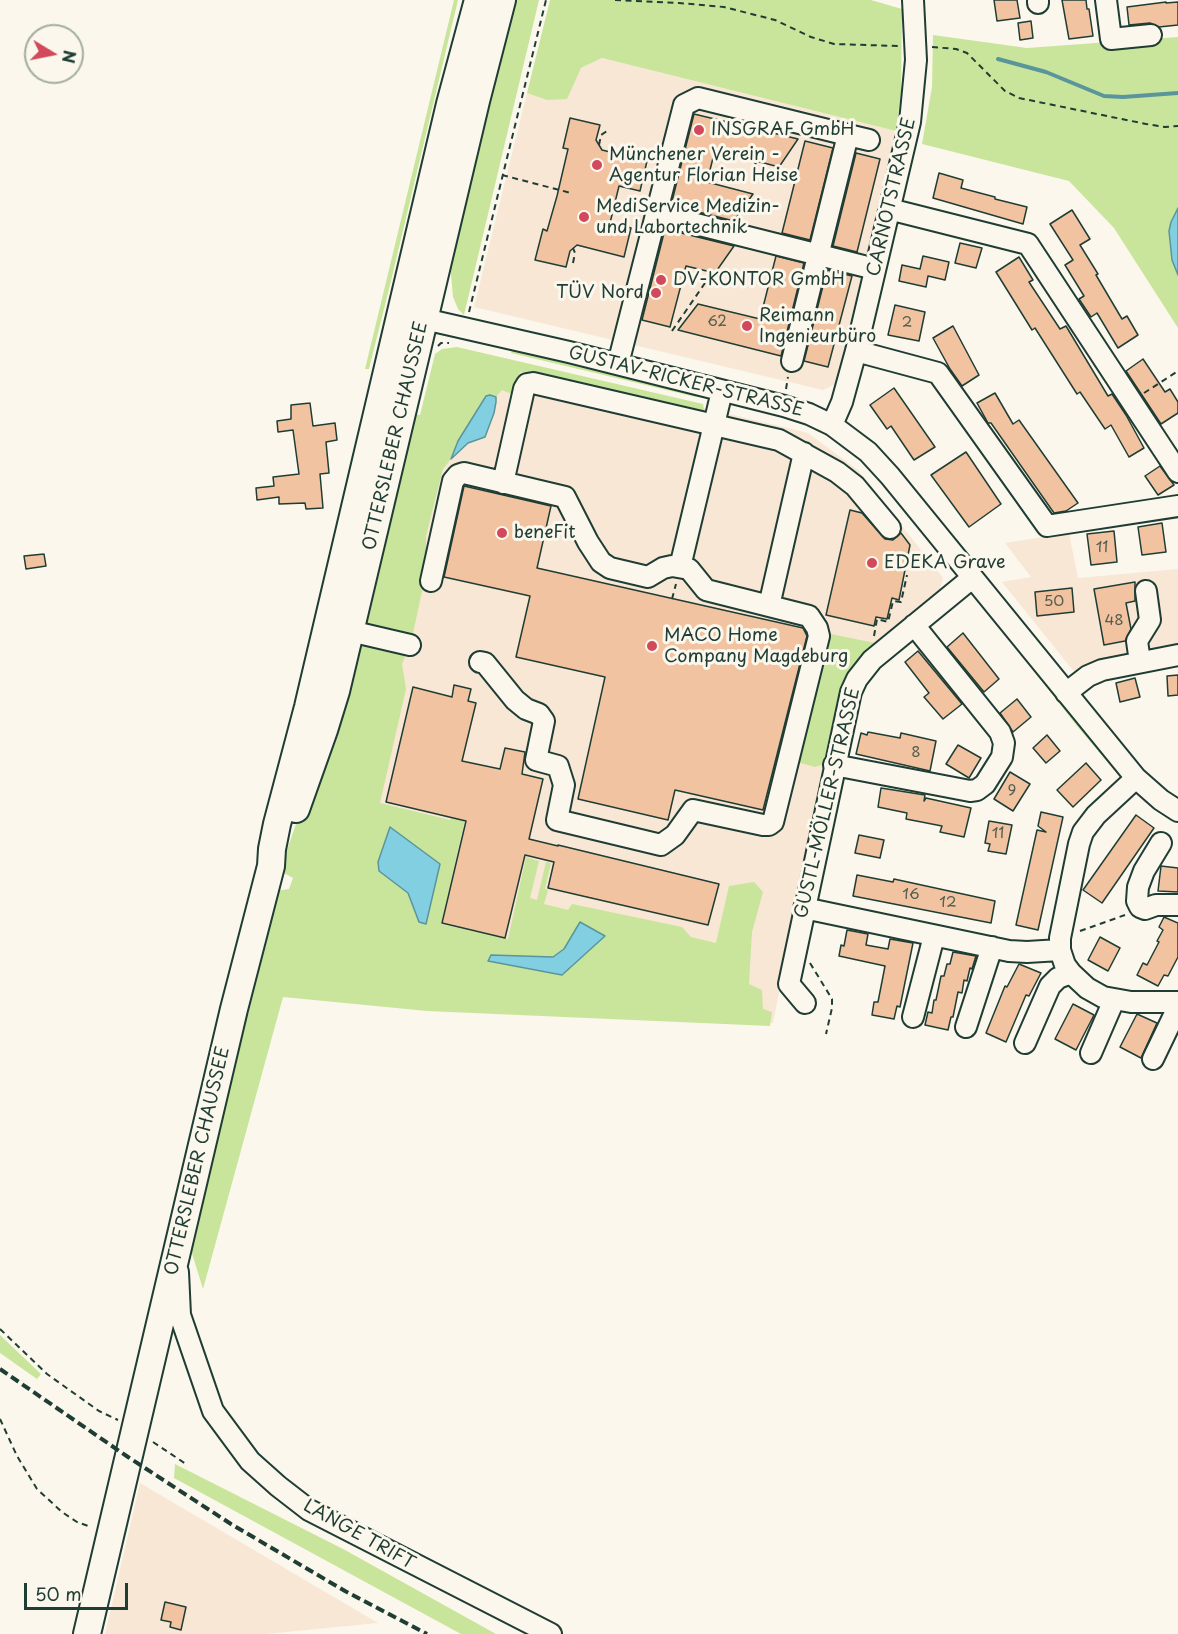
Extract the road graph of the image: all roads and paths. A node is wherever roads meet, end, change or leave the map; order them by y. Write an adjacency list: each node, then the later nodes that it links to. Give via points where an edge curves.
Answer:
1 (478, 0): 29 (main road, OTTERSLEBER CHAUSSEE, via 450,104)
2 (502, 0): 29 (main road, OTTERSLEBER CHAUSSEE)
3 (546, 0): 16 (path)
4 (615, 0): 8 (path, via 737,10 834,44)
5 (913, 0): 8 (street, CARNOTSTRASSE)
6 (1106, 0): 7 (street, via 1111,39)
7 (1151, 35)
8 (916, 45): 9 (path, via 967,53 1005,91 1018,98 1146,124); 21 (street, CARNOTSTRASSE, via 910,122)
9 (1178, 126)
10 (608, 131): 13 (path, via 601,135)
11 (848, 135): 12 (street); 22 (street, via 698,98 684,105); 24 (street)
12 (870, 140)
13 (599, 145)
14 (758, 156): 18 (path)
15 (792, 173): 17 (path)
16 (502, 175): 19 (path); 28 (path)
17 (801, 175)
18 (753, 176)
19 (571, 193)
20 (615, 204): 22 (path)
21 (889, 209): 26 (street, CARNOTSTRASSE); 38 (street, via 1028,244)
22 (656, 214): 24 (street); 35 (street)
23 (573, 248): 25 (path)
24 (819, 255): 26 (street); 34 (street)
25 (573, 263)
26 (875, 269): 33 (street, CARNOTSTRASSE)
27 (705, 283): 30 (path)
28 (470, 308)
29 (412, 316): 35 (street, GUSTAV-RICKER-STRASSE); 53 (main road, OTTERSLEBER CHAUSSEE); 64 (main road, OTTERSLEBER CHAUSSEE, via 277,824)
30 (672, 331)
31 (452, 342): 32 (path, via 441,343)
32 (432, 350)
33 (856, 351): 39 (street, CARNOTSTRASSE); 44 (street, via 938,373 1047,526)
34 (792, 361)
35 (618, 364): 37 (street, GUSTAV-RICKER-STRASSE)
36 (1178, 371): 38 (path)
37 (722, 391): 39 (street, GUSTAV-RICKER-STRASSE, via 797,410); 40 (street)
38 (1131, 401): 42 (street)
39 (832, 425): 48 (street, GUSTAV-RICKER-STRASSE, via 879,463)
40 (714, 426): 41 (street, via 779,440); 43 (street, via 528,383); 46 (street)
41 (804, 453): 45 (street, via 855,486); 51 (street)
42 (1178, 472)
43 (503, 483): 46 (street, via 565,497 594,552 610,568 648,577 663,568); 49 (street, via 464,473 456,476)
44 (1178, 506)
45 (890, 528)
46 (680, 567): 51 (street, via 689,569 706,590)
47 (907, 575): 54 (path, via 901,603 893,601 888,622 877,619 873,636)
48 (972, 578): 52 (street, GUSTL-MÖLLER-STRASSE); 59 (street, GUSTAV-RICKER-STRASSE)
49 (431, 581)
50 (1146, 591): 58 (street, via 1150,620 1137,641)
51 (769, 606): 57 (street, via 810,616 819,636 776,816 768,825 693,810 675,835 661,845 557,820 564,785 558,766 536,760 544,721 514,700 485,663)
52 (914, 625): 54 (street, GUSTL-MÖLLER-STRASSE); 60 (street, via 1000,732 1004,743 1002,757 985,784 970,792)
53 (350, 631): 55 (street); 64 (main road, OTTERSLEBER CHAUSSEE, via 322,737 284,844)
54 (894, 641): 60 (street, GUSTL-MÖLLER-STRASSE, via 853,685)
55 (410, 645)
56 (1178, 655): 58 (street)
57 (480, 662)
58 (1140, 662): 59 (street, via 1088,676)
59 (1066, 693): 61 (street, GUSTAV-RICKER-STRASSE)
60 (834, 765): 66 (street, GUSTL-MÖLLER-STRASSE)
61 (1136, 778): 62 (street, GUSTAV-RICKER-STRASSE); 69 (street, via 1083,832)
62 (1178, 811)
63 (1161, 843): 67 (street, via 1138,887)
64 (271, 866): 83 (main road, OTTERSLEBER CHAUSSEE)
65 (1178, 905): 67 (street)
66 (804, 908): 68 (street); 75 (street, GUSTL-MÖLLER-STRASSE, via 789,984)
67 (1141, 908): 69 (path)
68 (934, 936): 70 (street); 77 (street)
69 (1060, 944): 70 (street, via 1027,952); 72 (street)
70 (992, 947): 78 (street)
71 (808, 958): 79 (path, via 832,999)
72 (1071, 973): 73 (street, via 1093,992); 80 (street, via 1050,986)
73 (1114, 1000): 74 (street); 81 (street)
74 (1178, 1002)
75 (805, 1003)
76 (1178, 1007): 82 (street)
77 (913, 1017)
78 (966, 1027)
79 (826, 1034)
80 (1024, 1043)
81 (1091, 1053)
82 (1153, 1059)
83 (177, 1251): 86 (main road, OTTERSLEBER CHAUSSEE); 90 (street, LANGE TRIFT, via 180,1315 195,1363 213,1411 250,1461 309,1510)
84 (0, 1329): 86 (path, via 47,1374 99,1411)
85 (0, 1419): 88 (path, via 24,1470 41,1494 72,1519)
86 (135, 1429): 87 (path); 88 (main road, OTTERSLEBER CHAUSSEE)
87 (186, 1464)
88 (114, 1524): 89 (main road, OTTERSLEBER CHAUSSEE)
89 (87, 1634)
90 (551, 1634)

